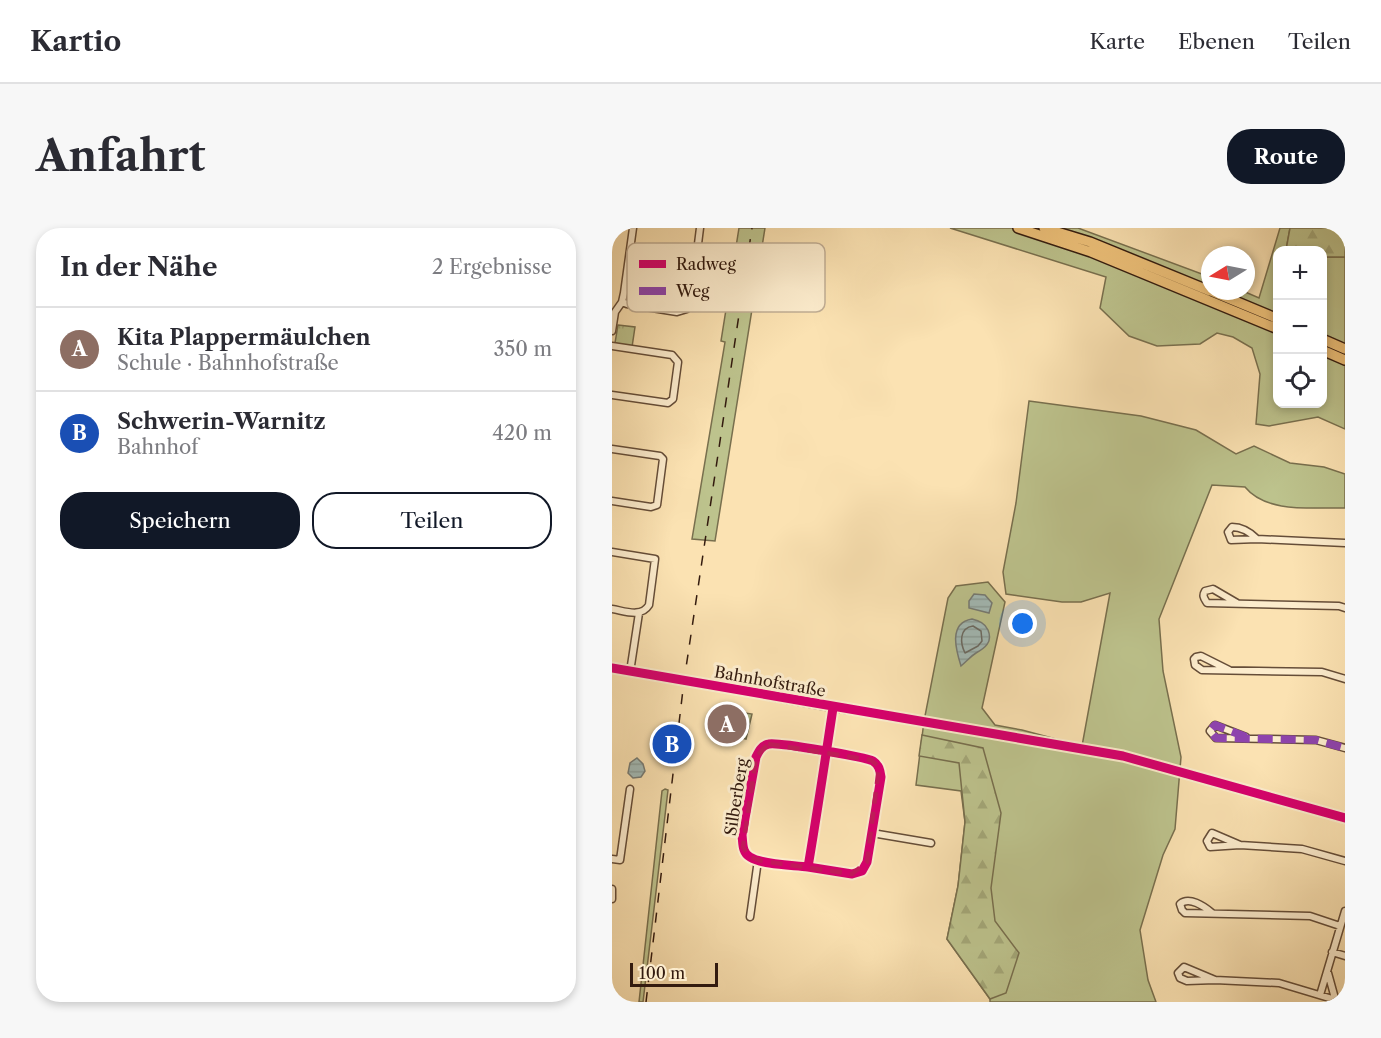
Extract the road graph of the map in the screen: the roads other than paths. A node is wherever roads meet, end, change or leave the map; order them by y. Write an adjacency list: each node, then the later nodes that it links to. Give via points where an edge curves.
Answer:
1 (633, 228): 5 (street)
2 (700, 228): 6 (street)
3 (1018, 228): 12 (highway)
4 (1044, 228): 8 (highway)
5 (631, 243)
6 (698, 243)
7 (627, 271): 10 (street)
8 (1201, 287)
9 (1228, 300): 12 (highway)
10 (622, 302): 11 (street); 14 (street, via 615,312)
11 (627, 304)
12 (1258, 315): 13 (highway); 15 (highway)
13 (1273, 318)
14 (613, 326): 16 (street)
15 (1273, 326)
16 (612, 331)
17 (1327, 341): 19 (highway)
18 (612, 346): 22 (street, via 672,355 678,362 673,399 668,403)
19 (1345, 349)
20 (1327, 352): 21 (highway)
21 (1345, 360)
22 (612, 395)
23 (612, 449): 24 (street, via 663,459 657,505)
24 (612, 501)
25 (1257, 539): 26 (street)
26 (1345, 543)
27 (612, 552): 31 (street, via 655,559 650,605)
28 (1237, 603): 28 (street, via 1213,589 1203,594 1207,603); 29 (street)
29 (1345, 608)
30 (612, 609): 31 (street)
31 (639, 613): 34 (street)
32 (612, 668): 34 (street, Bahnhofstraße)
33 (1229, 670): 33 (street, via 1201,656 1194,659 1202,670); 35 (street, via 1322,672)
34 (630, 672): 36 (street, Bahnhofstraße)
35 (1345, 679)
36 (833, 708): 37 (street, Bahnhofstraße); 40 (street)
37 (924, 721)
38 (1246, 737): 38 (street, via 1215,725 1210,731 1216,738); 39 (street, via 1316,740)
39 (1345, 748)
40 (826, 752): 42 (street, Silberberg, via 872,760 879,767 881,777); 46 (street, Silberberg, via 778,744 761,749 756,757 742,835 746,854); 48 (street)
41 (630, 789): 45 (street, via 620,860)
42 (872, 833): 43 (street); 48 (street, Silberberg, via 862,871 852,874)
43 (931, 843)
44 (1240, 844): 44 (street, via 1212,833 1207,841 1210,847); 47 (street, via 1302,849)
45 (612, 859)
46 (758, 860): 48 (street, Silberberg); 53 (street)
47 (1345, 861)
48 (808, 867)
49 (612, 889): 50 (street)
50 (612, 899)
51 (1345, 911): 54 (street)
52 (1212, 913): 54 (street, via 1310,916)
53 (750, 917)
54 (1340, 927): 55 (street)
55 (1332, 952): 56 (street); 57 (street)
56 (1345, 956)
57 (1328, 972): 59 (street); 60 (street)
58 (1215, 980): 58 (street, via 1184,967 1178,973 1187,981); 59 (street, via 1279,983)
59 (1320, 995): 60 (street)
60 (1336, 1001)

